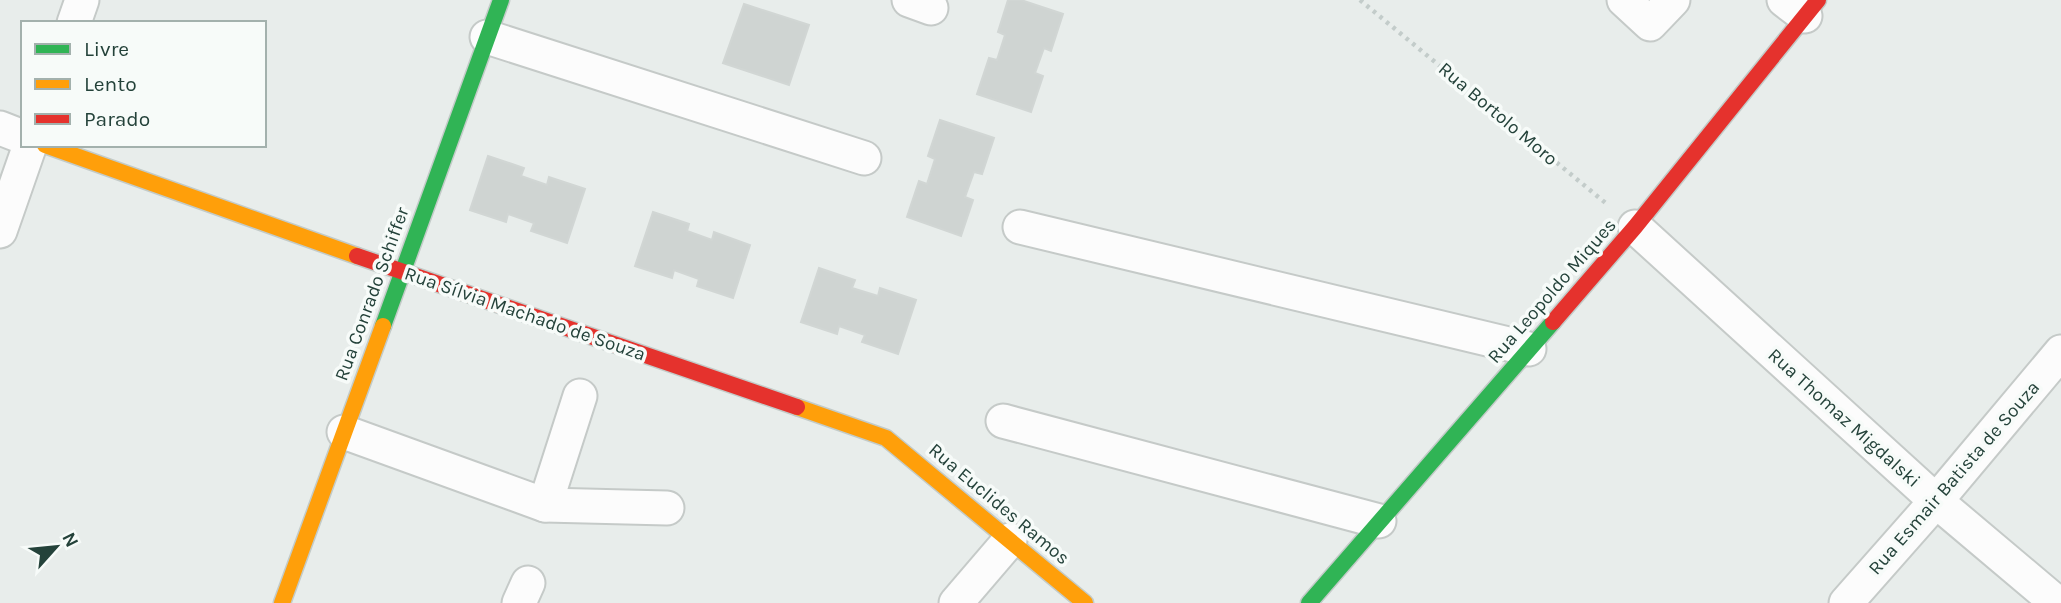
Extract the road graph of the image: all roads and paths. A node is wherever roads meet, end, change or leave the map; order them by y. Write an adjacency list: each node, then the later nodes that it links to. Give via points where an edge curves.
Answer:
1 (82, 0): 7 (street)
2 (501, 0): 8 (street, Rua Conrado Schiffer)
3 (1360, 0): 15 (path, Rua Bortolo Moro)
4 (1624, 0): 5 (street, via 1650,24)
5 (1673, 0)
6 (1802, 5): 15 (street, Rua Leopoldo Miques)
7 (75, 21)
8 (487, 37): 13 (street); 17 (street, Rua Conrado Schiffer)
9 (0, 128): 10 (street)
10 (21, 136)
11 (29, 147): 16 (street)
12 (51, 147): 17 (street, Rua Sílvia Machado de Souza)
13 (864, 158)
14 (1020, 227): 18 (street)
15 (1635, 228): 18 (street, Rua Leopoldo Miques); 24 (street, Rua Thomaz Migdalski)
16 (0, 230)
17 (402, 272): 22 (street, Rua Conrado Schiffer); 23 (street, Rua Sílvia Machado de Souza)
18 (1529, 349): 27 (street, Rua Leopoldo Miques)
19 (2061, 352): 24 (street, Rua Esmair Batista de Souza)
20 (580, 396): 25 (street)
21 (1003, 421): 27 (street)
22 (344, 432): 25 (street); 29 (street, Rua Conrado Schiffer)
23 (886, 438): 28 (street, Rua Euclides Ramos)
24 (1936, 501): 33 (street, Rua Esmair Batista de Souza); 34 (street, Rua Thomaz Migdalski)
25 (545, 505): 26 (street)
26 (667, 508)
27 (1379, 521): 32 (street, Rua Leopoldo Miques)
28 (1010, 540): 30 (street); 31 (street, Rua Euclides Ramos)
29 (286, 602)
30 (956, 603)
31 (1085, 603)
32 (1309, 603)
33 (1846, 603)
34 (2057, 603)

